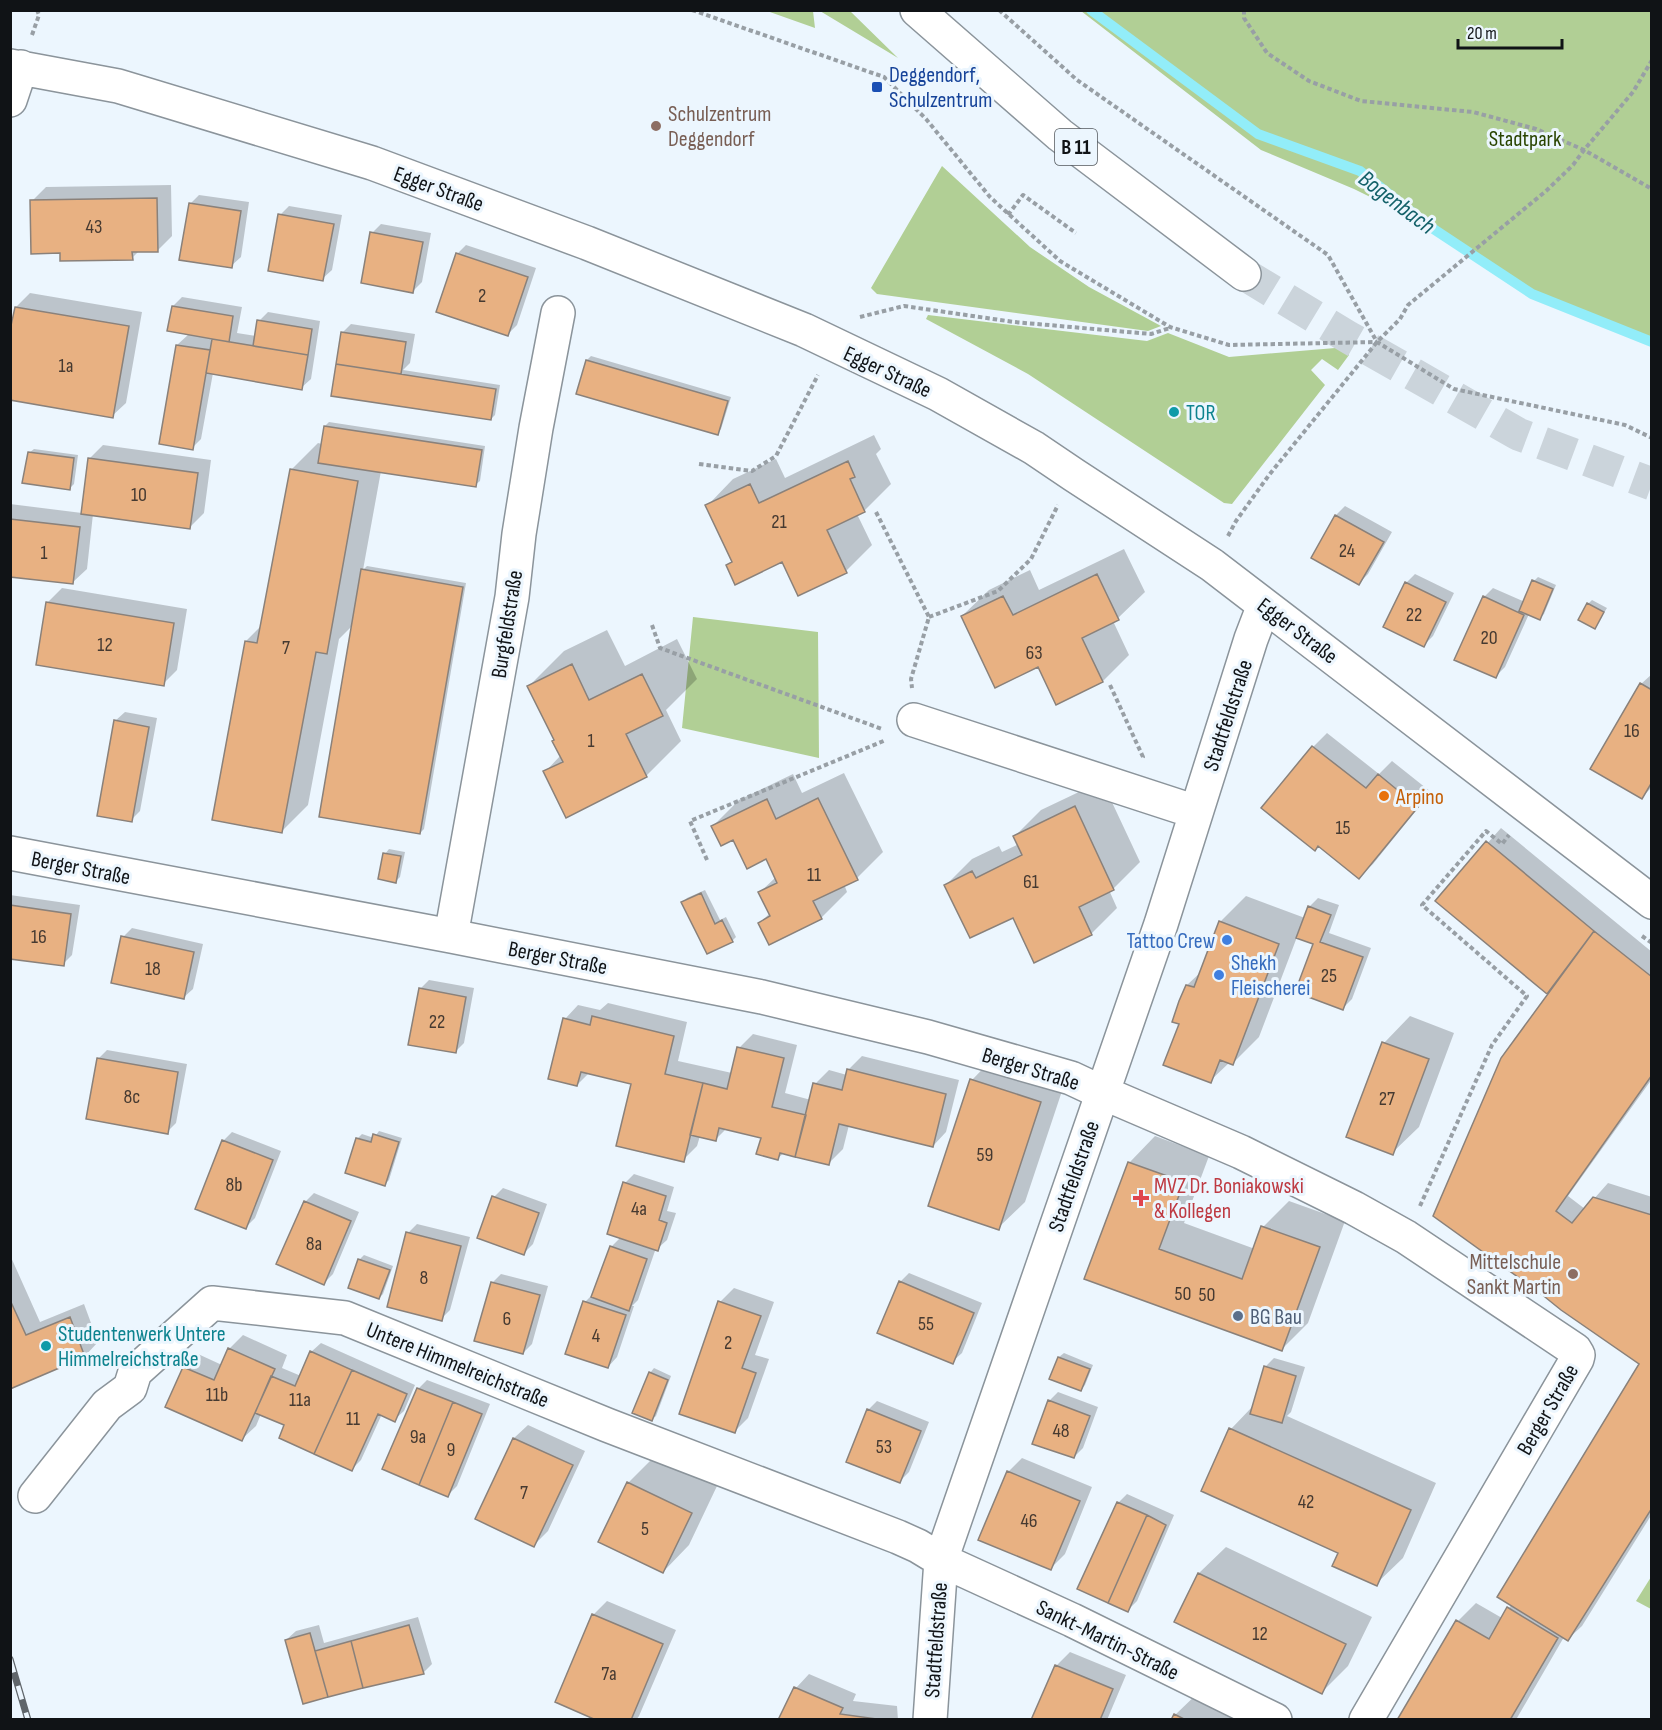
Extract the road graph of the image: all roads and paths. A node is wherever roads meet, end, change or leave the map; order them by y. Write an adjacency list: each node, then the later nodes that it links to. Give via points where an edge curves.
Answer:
1 (917, 10): 12 (main road, B 11, via 1060,135)
2 (999, 10): 16 (path, via 1077,80 1328,255)
3 (1244, 10): 8 (path, via 1244,18 1267,53 1309,81 1361,101 1473,112 1536,129)
4 (693, 11): 10 (path, via 884,77)
5 (1652, 60): 8 (path, via 1633,92)
6 (16, 67): 7 (main road); 17 (main road, Egger Straße, via 118,86 372,163 587,243)
7 (10, 100)
8 (1584, 150): 9 (path); 16 (path, via 1546,190 1408,305)
9 (1652, 189)
10 (1008, 214): 11 (path, via 1023,195); 15 (path, via 1060,261)
11 (1076, 232)
12 (1244, 274)
13 (558, 312): 34 (main road, Burgfeldstraße)
14 (859, 317): 15 (path, via 904,306 1014,322 1151,334)
15 (1170, 327): 16 (path, via 1229,345)
16 (1377, 342): 18 (path, via 1454,389 1625,425); 22 (path)
17 (835, 346): 19 (path, via 776,456 752,471); 20 (main road, Egger Straße, via 938,394)
18 (1652, 438)
19 (699, 464)
20 (1074, 475): 23 (main road, Egger Straße, via 1212,565); 24 (path, via 1030,559 998,591)
21 (876, 512): 24 (path)
22 (1236, 521)
23 (1264, 605): 29 (main road, Stadtfeldstraße); 33 (main road, Egger Straße)
24 (929, 617): 27 (path, via 911,679)
25 (652, 625): 27 (path, via 660,648)
26 (1110, 685): 28 (path, via 1143,757)
27 (907, 727): 28 (main road); 32 (path, via 690,821)
28 (1129, 791): 29 (main road)
29 (1196, 812): 35 (main road, Stadtfeldstraße)
30 (1510, 833): 36 (path, via 1502,844 1486,831 1422,905 1527,996 1492,1046)
31 (10, 853): 34 (main road, Berger Straße)
32 (707, 860)
33 (1652, 902)
34 (451, 936): 35 (main road, Berger Straße, via 762,997 961,1047 1071,1078)
35 (1101, 1092): 36 (main road, Berger Straße, via 1241,1152); 38 (main road, Stadtfeldstraße)
36 (1406, 1236): 41 (main road, Berger Straße, via 1578,1355)
37 (35, 1496): 38 (main road, Untere Himmelreichstraße, via 107,1405 130,1388 135,1372 212,1303 345,1318 607,1425 898,1537)
38 (940, 1560): 39 (main road, Stadtfeldstraße); 40 (main road, Sankt-Martin-Straße)
39 (930, 1719)
40 (1275, 1719)
41 (1366, 1719)

